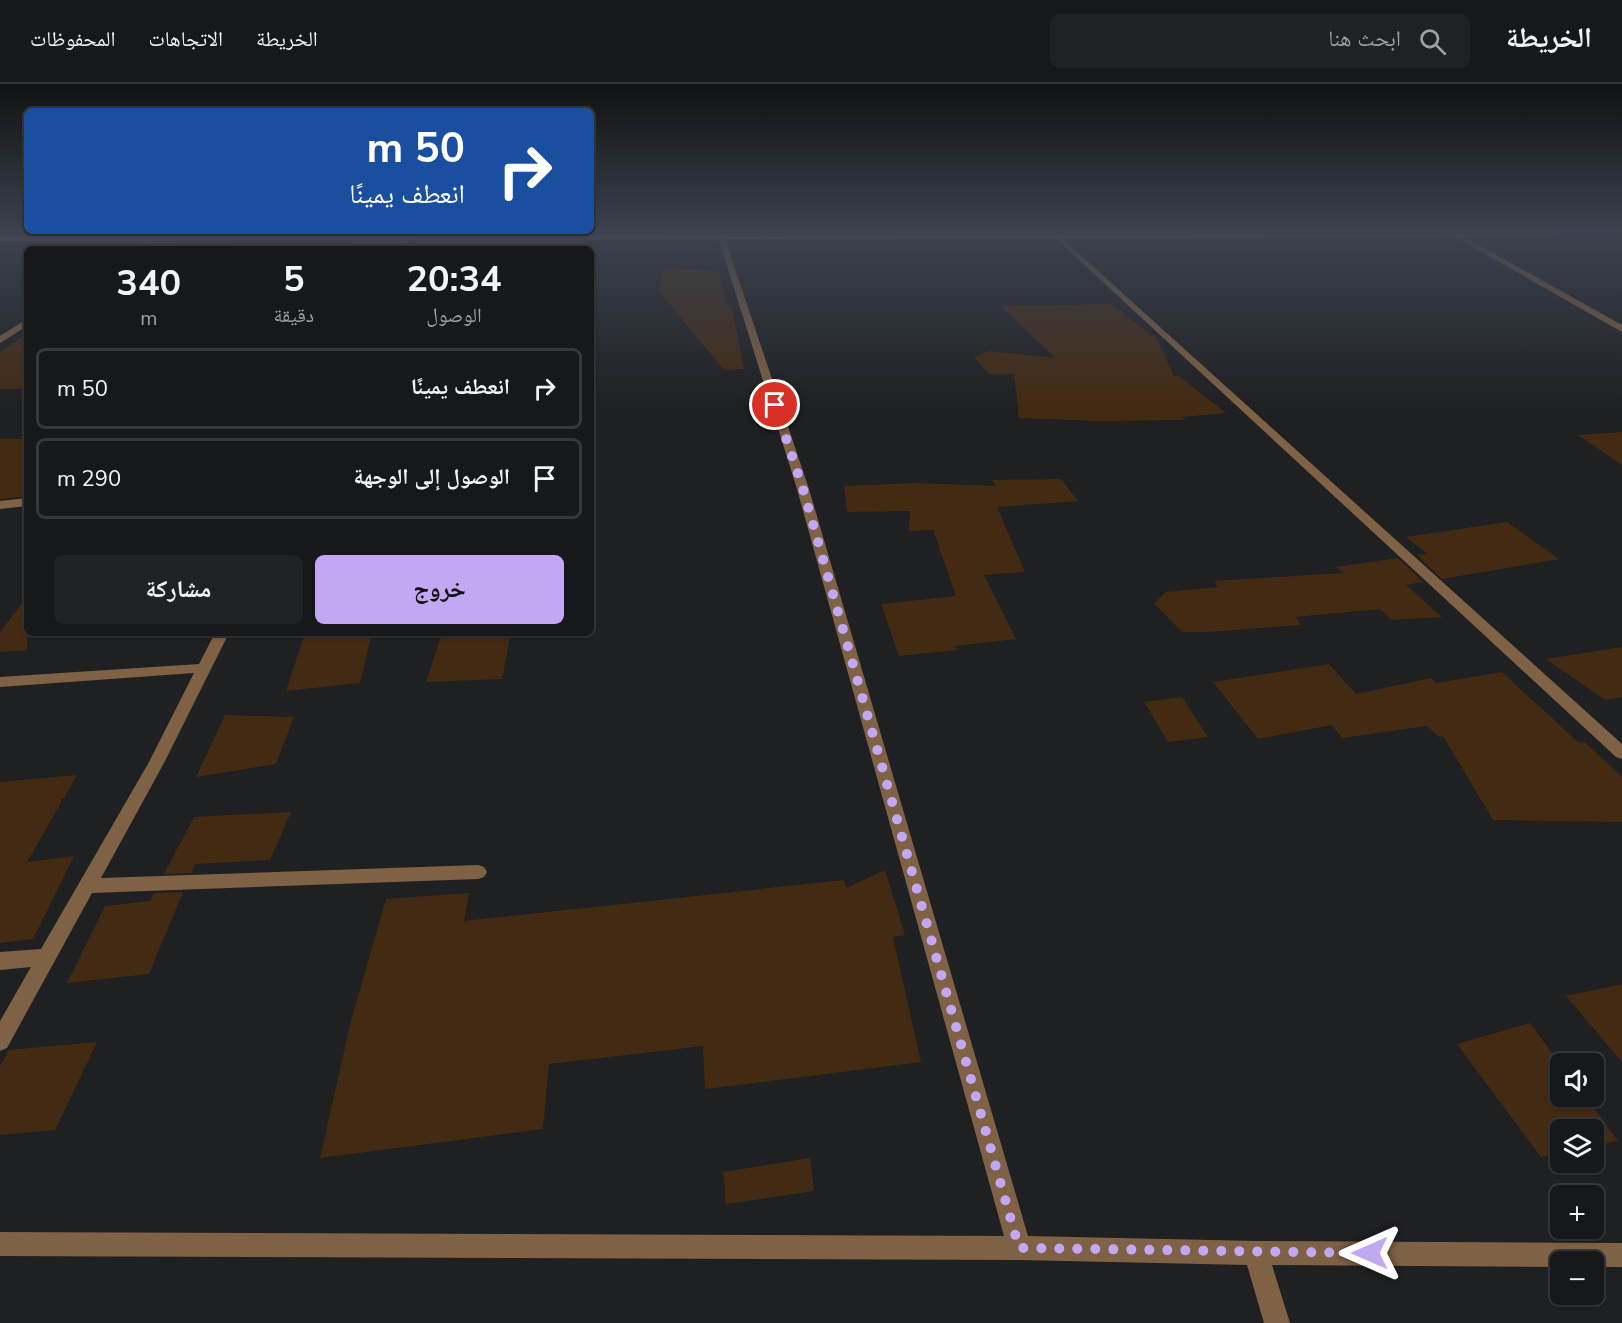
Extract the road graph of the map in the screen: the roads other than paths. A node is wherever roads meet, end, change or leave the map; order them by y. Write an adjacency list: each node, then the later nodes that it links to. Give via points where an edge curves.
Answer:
1 (738, 292): 19 (street, via 803,489)
2 (1116, 292): 12 (street)
3 (1556, 292): 5 (street)
4 (24, 324): 6 (street)
5 (1622, 329)
6 (0, 340)
7 (24, 502): 8 (street)
8 (0, 505)
9 (220, 636): 10 (street)
10 (204, 668): 11 (street); 14 (street)
11 (0, 682)
12 (1622, 753)
13 (478, 872): 14 (street)
14 (87, 886): 15 (street)
15 (47, 957): 16 (street); 17 (street)
16 (0, 961)
17 (0, 1041)
18 (0, 1244): 19 (street)
19 (1019, 1248): 20 (street)
20 (1256, 1253): 21 (street); 22 (street)
21 (1622, 1255)
22 (1277, 1323)

